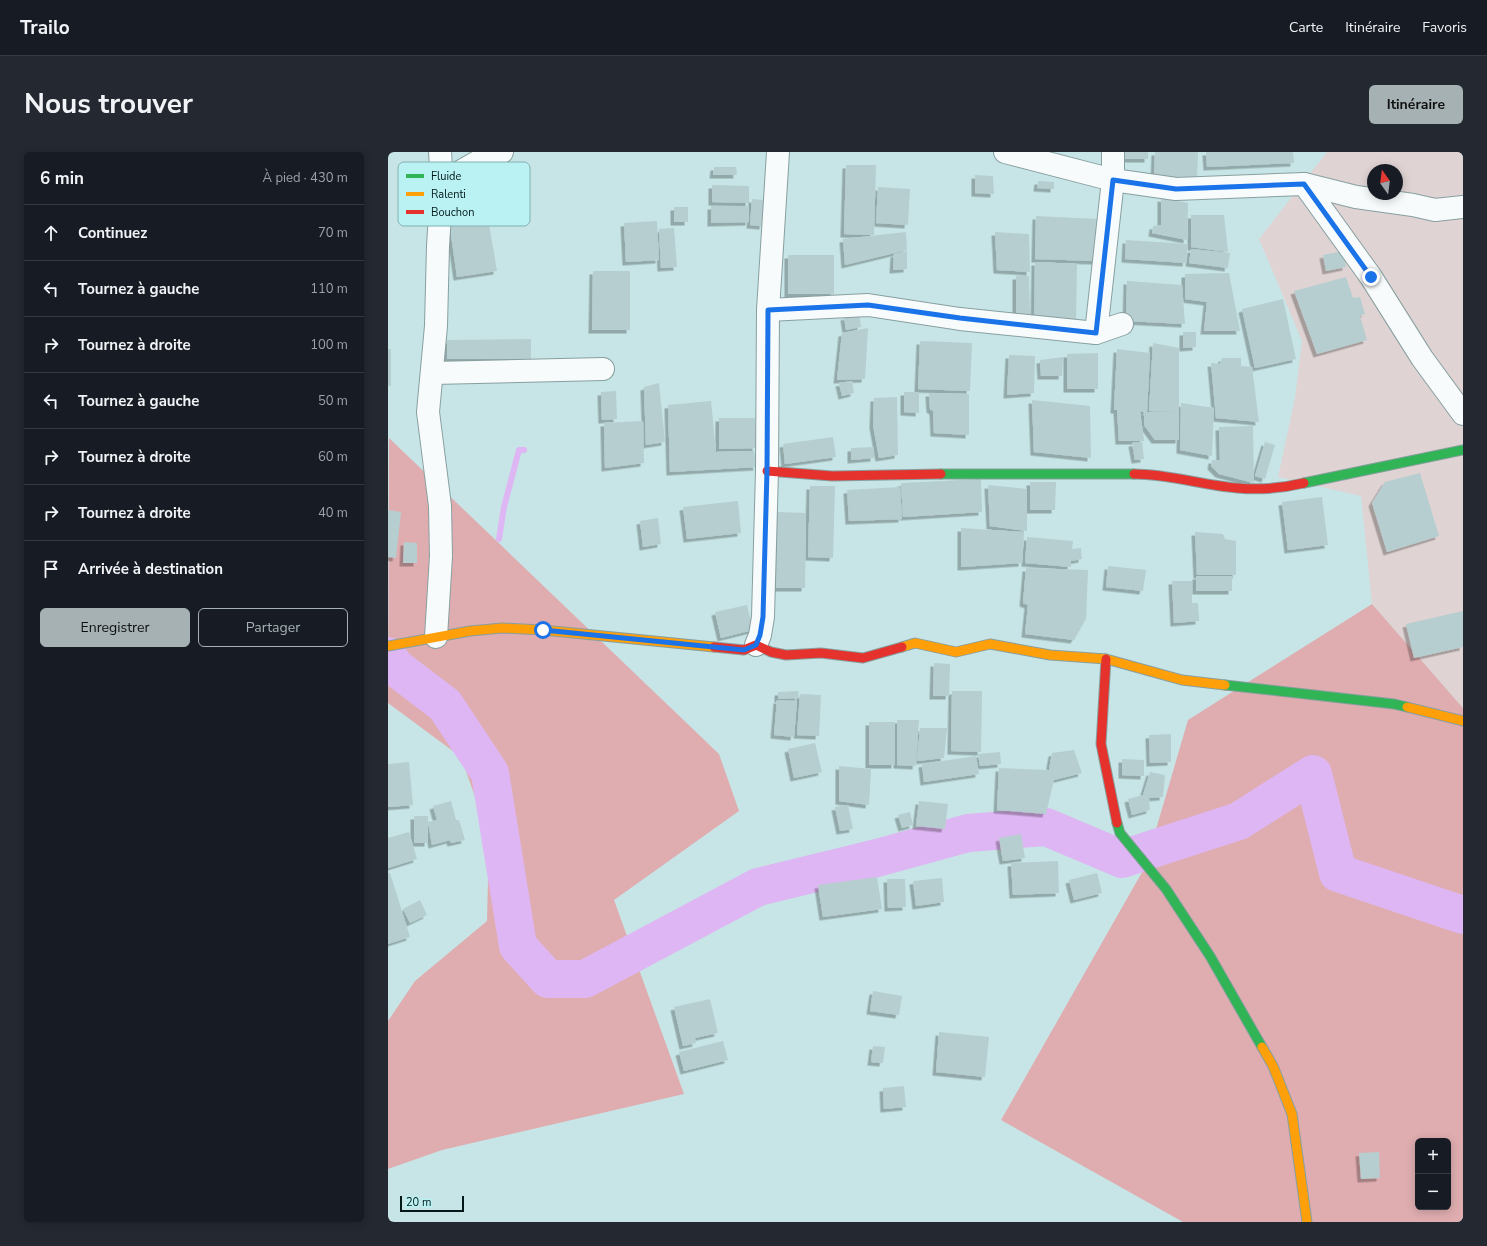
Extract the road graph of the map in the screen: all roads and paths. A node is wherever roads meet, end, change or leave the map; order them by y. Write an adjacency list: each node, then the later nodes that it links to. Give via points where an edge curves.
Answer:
1 (440, 152): 6 (street)
2 (502, 152): 7 (street)
3 (778, 152): 12 (street)
4 (1005, 152): 8 (street)
5 (1113, 152): 8 (street)
6 (441, 162)
7 (477, 162)
8 (1113, 180): 9 (street, via 1176,189); 14 (street)
9 (1304, 184): 10 (street, via 1356,197 1435,210); 17 (street, via 1371,277 1422,358)
10 (1463, 207)
11 (440, 226): 16 (street)
12 (768, 310): 14 (street, via 868,305); 19 (street)
13 (1122, 324): 14 (street)
14 (1096, 333)
15 (603, 370): 16 (street)
16 (433, 373): 20 (street, via 428,412 440,506 441,556)
17 (1463, 414)
18 (1463, 450): 19 (street, via 1291,486 1237,488 1156,474 832,476)
19 (767, 471): 21 (street, via 763,617)
20 (436, 637): 21 (street, via 502,628 744,650); 22 (street)
21 (756, 645): 23 (street, via 786,656 821,653 863,658 915,643 956,652 990,644 1050,655)
22 (388, 646)
23 (1106, 659): 24 (street, via 1182,680 1394,704); 25 (street, via 1101,744 1110,798 1120,833 1166,889 1210,956 1273,1066 1292,1114)
24 (1463, 721)
25 (1307, 1222)

